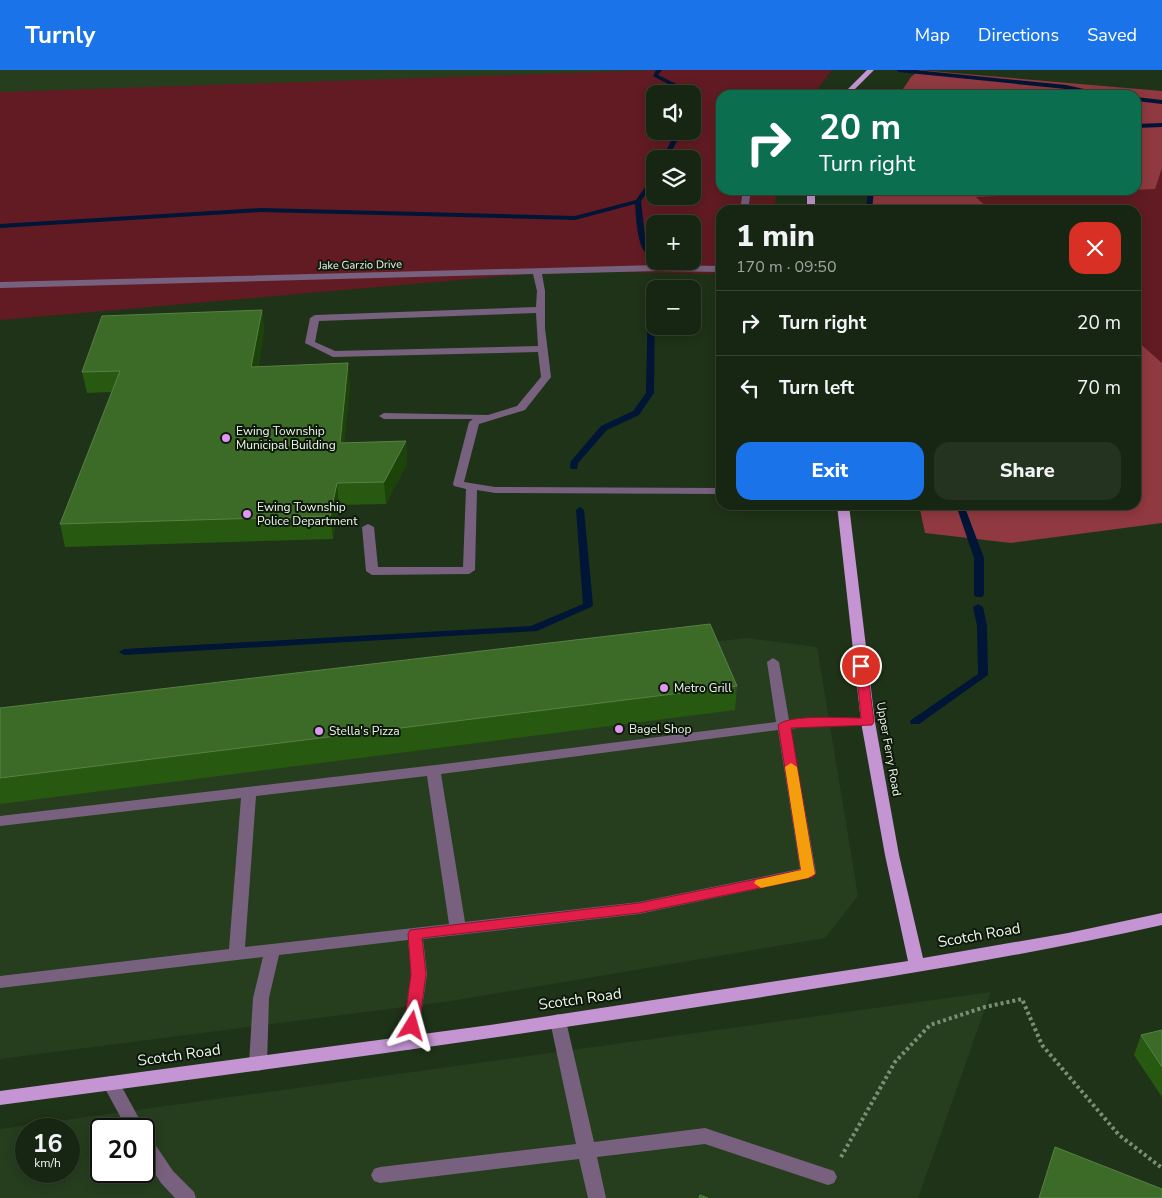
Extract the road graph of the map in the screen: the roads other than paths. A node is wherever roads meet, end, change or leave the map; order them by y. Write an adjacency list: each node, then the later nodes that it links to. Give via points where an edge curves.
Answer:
1 (871, 70): 2 (main road)
2 (850, 90)
3 (716, 269): 4 (lane, Jake Garzio Drive)
4 (536, 272): 5 (lane, Jake Garzio Drive); 6 (lane, via 541,291)
5 (0, 285)
6 (540, 310): 7 (lane); 7 (lane, via 315,318 310,343 333,354)
7 (543, 350): 9 (lane, via 546,377 521,408)
8 (384, 416): 9 (lane)
9 (494, 416): 10 (lane, via 474,422 458,484)
10 (472, 486): 11 (lane, via 496,490); 13 (lane, via 469,570 372,571)
11 (716, 491)
12 (844, 510): 15 (main road, Upper Ferry Road)
13 (368, 527)
14 (773, 662): 16 (lane)
15 (868, 722): 16 (lane); 25 (main road, Upper Ferry Road, via 892,856)
16 (784, 725): 17 (lane); 21 (lane, via 808,874 639,908)
17 (433, 770): 18 (lane); 21 (lane)
18 (249, 792): 19 (lane); 24 (lane)
19 (0, 821)
20 (1162, 919): 25 (main road, Scotch Road)
21 (458, 929): 22 (lane)
22 (415, 934): 23 (lane); 28 (lane, via 419,974)
23 (273, 949): 24 (lane); 29 (lane, via 261,998)
24 (237, 954): 26 (lane)
25 (917, 965): 27 (main road, Scotch Road)
26 (0, 982)
27 (558, 1021): 28 (main road, Scotch Road); 33 (lane)
28 (410, 1043): 29 (main road, Scotch Road)
29 (258, 1064): 30 (main road, Scotch Road)
30 (111, 1083): 31 (main road, Scotch Road); 32 (lane)
31 (0, 1098)
32 (130, 1118)
33 (587, 1150): 35 (lane); 36 (lane, via 705,1136); 38 (lane)
34 (155, 1158): 37 (lane)
35 (380, 1175)
36 (828, 1177)
37 (187, 1198)
38 (597, 1198)

